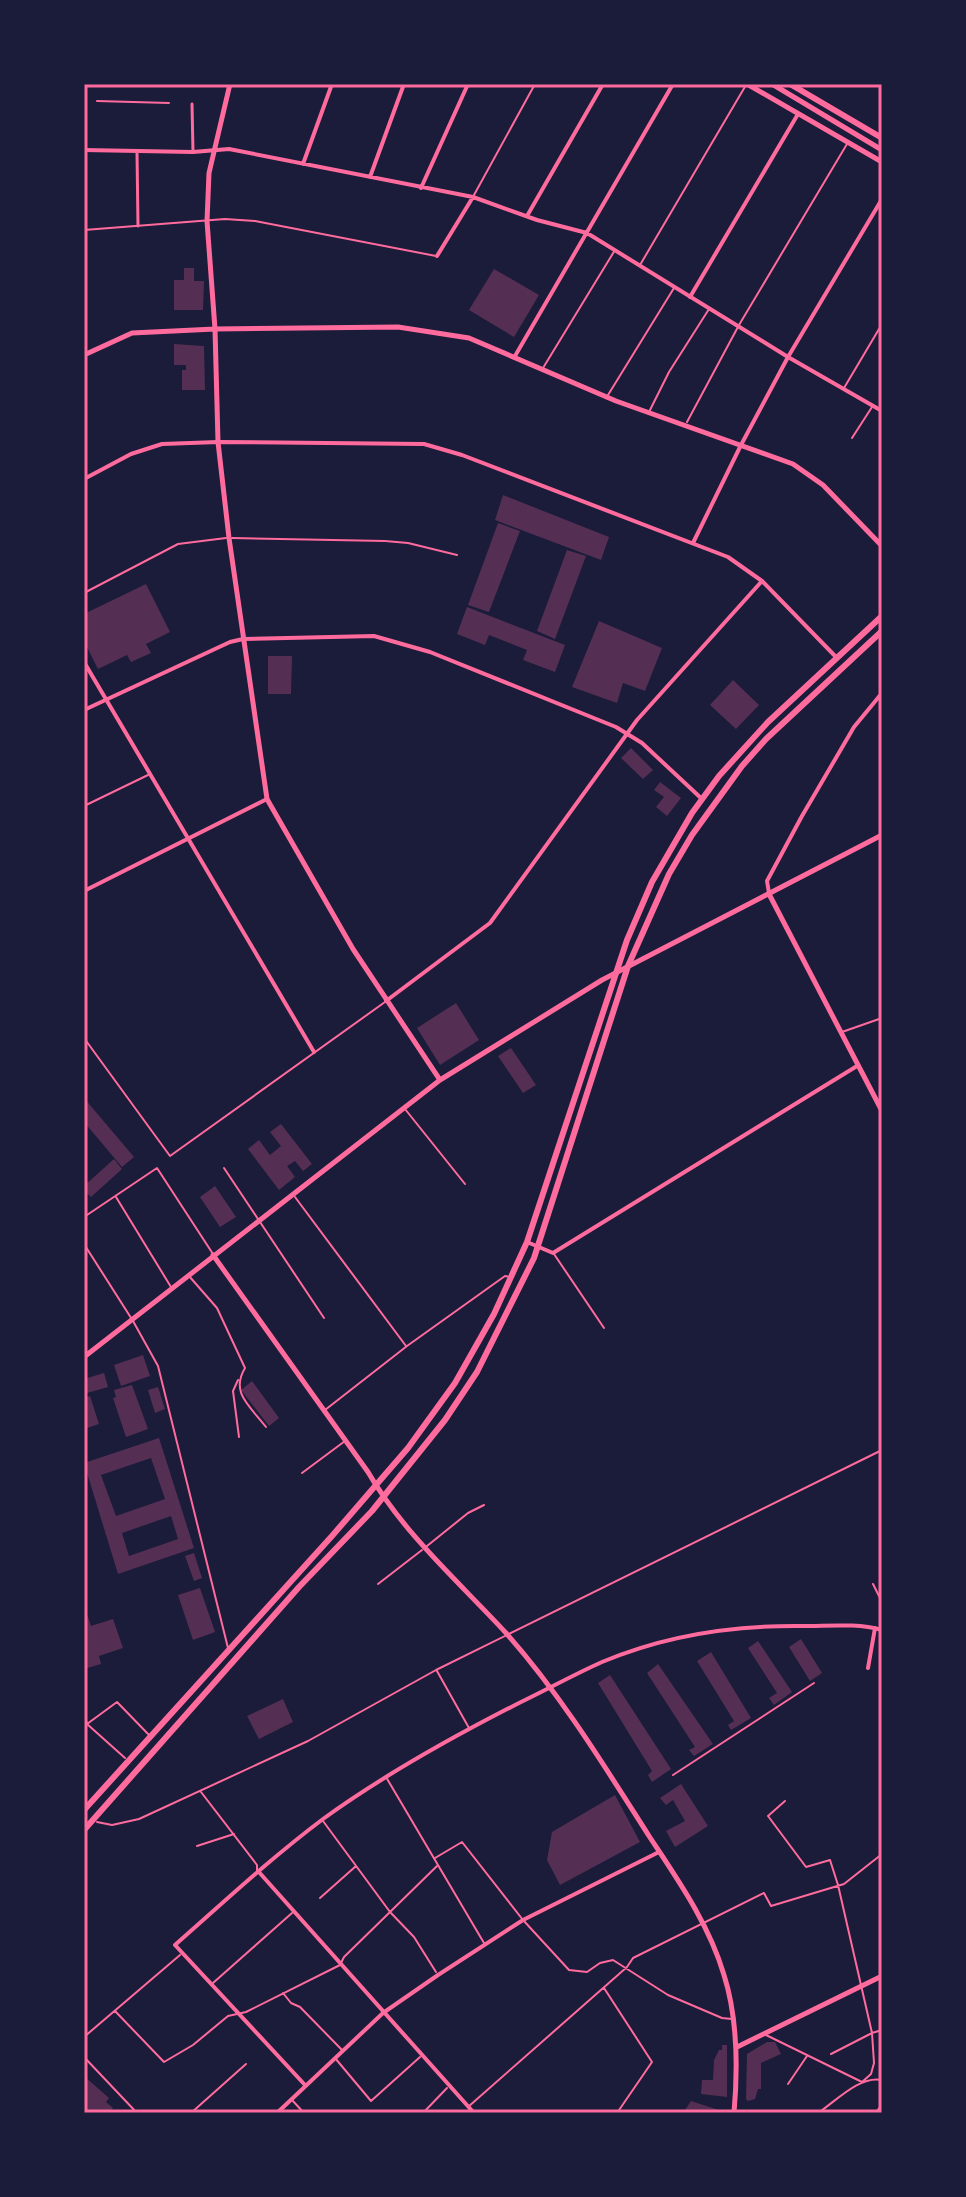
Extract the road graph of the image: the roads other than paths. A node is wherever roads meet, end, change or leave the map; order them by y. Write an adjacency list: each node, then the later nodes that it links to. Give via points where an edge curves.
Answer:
1 (230, 84): 18 (street)
2 (332, 84): 23 (street)
3 (404, 84): 24 (street)
4 (468, 84): 25 (street)
5 (535, 84): 26 (lane)
6 (603, 84): 28 (street)
7 (673, 84): 32 (street)
8 (747, 84): 14 (street); 35 (lane)
9 (772, 84): 19 (street)
10 (790, 84): 15 (main road)
11 (97, 101): 12 (lane)
12 (169, 103)
13 (192, 104): 21 (street)
14 (798, 114): 16 (street); 37 (street)
15 (882, 138)
16 (847, 142): 22 (street); 40 (lane)
17 (84, 150): 20 (street)
18 (213, 150): 21 (street); 23 (street); 29 (street)
19 (882, 150)
20 (137, 152): 21 (street); 30 (street)
21 (193, 152)
22 (882, 162)
23 (303, 164): 24 (street)
24 (370, 177): 25 (street)
25 (421, 188): 26 (street)
26 (473, 197): 28 (street); 34 (street)
27 (882, 199): 44 (street)
28 (527, 216): 32 (street)
29 (207, 221): 30 (lane); 34 (lane, via 255,221); 41 (street)
30 (138, 226): 31 (lane)
31 (84, 230)
32 (587, 233): 33 (street); 43 (street)
33 (615, 250): 35 (street); 45 (lane)
34 (437, 256)
35 (640, 265): 36 (street)
36 (675, 287): 37 (street); 47 (lane)
37 (690, 297): 38 (street)
38 (710, 308): 40 (street); 50 (lane)
39 (882, 324): 46 (lane)
40 (739, 325): 44 (street); 51 (lane)
41 (215, 329): 42 (street, via 132,333); 43 (street, via 417,328 469,338); 53 (street)
42 (84, 355)
43 (515, 356): 45 (street)
44 (788, 357): 46 (street); 54 (street)
45 (543, 369): 47 (street)
46 (843, 390): 48 (street)
47 (606, 397): 50 (street)
48 (873, 406): 49 (street); 52 (lane)
49 (882, 411)
50 (649, 413): 51 (street)
51 (685, 425): 54 (street)
52 (852, 438)
53 (218, 442): 55 (street, via 162,444); 56 (street); 57 (street, via 424,444)
54 (741, 445): 57 (street); 58 (street, via 793,464 823,485)
55 (84, 479)
56 (229, 538): 59 (lane, via 385,541); 61 (lane, via 178,544); 64 (street)
57 (693, 543): 60 (street, via 728,557)
58 (882, 546)
59 (457, 555)
60 (762, 581): 65 (street); 70 (street)
61 (84, 593)
62 (882, 616): 65 (main road)
63 (882, 631): 79 (main road, via 766,739 716,800 669,874)
64 (243, 639): 68 (street); 70 (street, via 374,636 430,652); 72 (street)
65 (836, 657): 73 (main road, via 753,737)
66 (84, 662): 68 (street)
67 (882, 693): 78 (street, via 854,727 802,816 767,881)
68 (106, 700): 69 (street); 71 (street)
69 (84, 710)
70 (627, 734): 73 (street); 81 (street, via 490,923)
71 (150, 775): 74 (lane); 76 (street)
72 (267, 799): 76 (street); 81 (street)
73 (702, 799): 80 (main road, via 652,882)
74 (84, 806)
75 (882, 835): 78 (street)
76 (188, 840): 77 (street); 85 (street)
77 (84, 891)
78 (769, 894): 79 (street); 83 (street)
79 (628, 966): 80 (street); 98 (main road)
80 (616, 972): 87 (street); 96 (main road)
81 (386, 1001): 85 (lane); 87 (street)
82 (882, 1018): 83 (lane)
83 (839, 1033): 86 (street)
84 (84, 1038): 85 (lane, via 170,1156)
85 (314, 1052)
86 (857, 1066): 89 (street); 99 (street)
87 (440, 1080): 88 (street)
88 (404, 1108): 91 (lane); 92 (street)
89 (882, 1111)
90 (224, 1168): 95 (lane)
91 (465, 1184)
92 (293, 1194): 95 (street); 107 (lane)
93 (115, 1196): 94 (lane); 100 (lane, via 157,1168); 103 (lane)
94 (84, 1217)
95 (259, 1220): 100 (street); 104 (lane)
96 (527, 1242): 98 (street); 102 (main road)
97 (84, 1244): 105 (lane)
98 (538, 1246): 99 (street); 117 (main road, via 477,1372)
99 (553, 1253): 106 (lane)
100 (213, 1255): 101 (street); 110 (street)
101 (188, 1275): 103 (street); 109 (lane, via 225,1321 245,1368)
102 (512, 1277): 107 (lane, via 505,1276); 116 (main road, via 455,1383)
103 (172, 1288): 105 (street)
104 (324, 1318)
105 (133, 1321): 108 (street); 126 (lane, via 158,1366)
106 (604, 1328)
107 (407, 1346): 110 (lane)
108 (84, 1357)
109 (238, 1379): 111 (lane, via 238,1390); 112 (lane, via 233,1391)
110 (324, 1410): 113 (street)
111 (266, 1427)
112 (239, 1437)
113 (346, 1441): 115 (lane); 116 (street)
114 (882, 1450): 125 (lane)
115 (302, 1473)
116 (375, 1485): 117 (street); 126 (main road)
117 (383, 1498): 119 (street); 141 (main road)
118 (484, 1505): 119 (lane)
119 (425, 1548): 120 (lane); 125 (street)
120 (378, 1584)
121 (873, 1584): 122 (lane)
122 (882, 1602)
123 (875, 1628): 124 (street); 127 (street); 129 (street, via 779,1625 707,1631 603,1662)
124 (882, 1630)
125 (507, 1635): 128 (lane); 129 (street)
126 (228, 1649): 133 (main road)
127 (868, 1668)
128 (436, 1670): 132 (lane); 136 (lane, via 308,1741)
129 (550, 1688): 132 (street); 145 (street)
130 (84, 1714): 131 (lane)
131 (85, 1724): 133 (lane, via 117,1702); 134 (lane)
132 (469, 1729): 135 (street)
133 (151, 1738): 134 (main road)
134 (129, 1762): 138 (main road)
135 (385, 1776): 140 (street); 147 (lane)
136 (200, 1790): 141 (lane, via 139,1819 112,1825); 143 (lane)
137 (785, 1801): 151 (lane, via 768,1816 806,1867 830,1860)
138 (84, 1810)
139 (84, 1819): 141 (lane)
140 (322, 1820): 148 (lane); 150 (street)
141 (93, 1821): 142 (main road)
142 (84, 1830)
143 (234, 1834): 144 (lane); 150 (lane)
144 (197, 1846)
145 (659, 1852): 155 (street); 156 (street)
146 (882, 1854): 151 (lane)
147 (435, 1858): 149 (lane); 155 (lane, via 462,1842)
148 (357, 1866): 152 (lane); 154 (lane)
149 (437, 1866): 154 (lane); 157 (lane)
150 (258, 1871): 153 (street); 158 (street, via 175,1945)
151 (838, 1885): 156 (lane, via 771,1906 764,1893); 164 (lane)
152 (320, 1898)
153 (293, 1912): 159 (street); 163 (lane)
154 (390, 1912): 159 (lane); 161 (lane)
155 (523, 1920): 157 (street); 160 (lane, via 569,1970 587,1972 608,1960)
156 (703, 1923): 160 (lane, via 633,1958); 170 (street, via 724,1974)
157 (484, 1944): 161 (street)
158 (183, 1953): 163 (street); 167 (lane)
159 (340, 1965): 166 (lane); 168 (street)
160 (627, 1967): 165 (lane); 170 (lane, via 668,1995)
161 (438, 1975): 168 (street)
162 (882, 1976): 164 (street)
163 (211, 1985): 169 (street)
164 (861, 1986): 172 (lane); 173 (street)
165 (603, 1987): 190 (lane); 197 (lane, via 652,2062)
166 (282, 1992): 169 (lane); 176 (lane)
167 (115, 2011): 169 (lane, via 164,2062); 174 (lane)
168 (383, 2013): 176 (street); 180 (street)
169 (236, 2014): 186 (street)
170 (734, 2019): 175 (street)
171 (882, 2030): 172 (lane)
172 (872, 2033): 177 (lane); 184 (lane, via 874,2063)
173 (765, 2034): 175 (street); 178 (lane)
174 (84, 2037)
175 (737, 2047): 198 (street)
176 (343, 2051): 181 (street)
177 (831, 2054)
178 (807, 2055): 184 (lane); 185 (lane)
179 (84, 2057): 191 (lane)
180 (421, 2057): 181 (lane, via 371,2101); 187 (street)
181 (335, 2058): 186 (street)
182 (246, 2064): 192 (lane)
183 (882, 2080): 184 (lane)
184 (862, 2082): 199 (lane)
185 (788, 2084)
186 (305, 2085): 188 (street)
187 (448, 2087): 190 (street); 195 (lane)
188 (291, 2099): 193 (street); 194 (lane)
189 (882, 2106): 200 (street)
190 (467, 2107): 196 (street)
191 (137, 2113)
192 (191, 2113)
193 (277, 2113)
194 (304, 2113)
195 (423, 2113)
196 (474, 2113)
197 (617, 2113)
198 (734, 2113)
199 (818, 2113)
200 (877, 2113)

